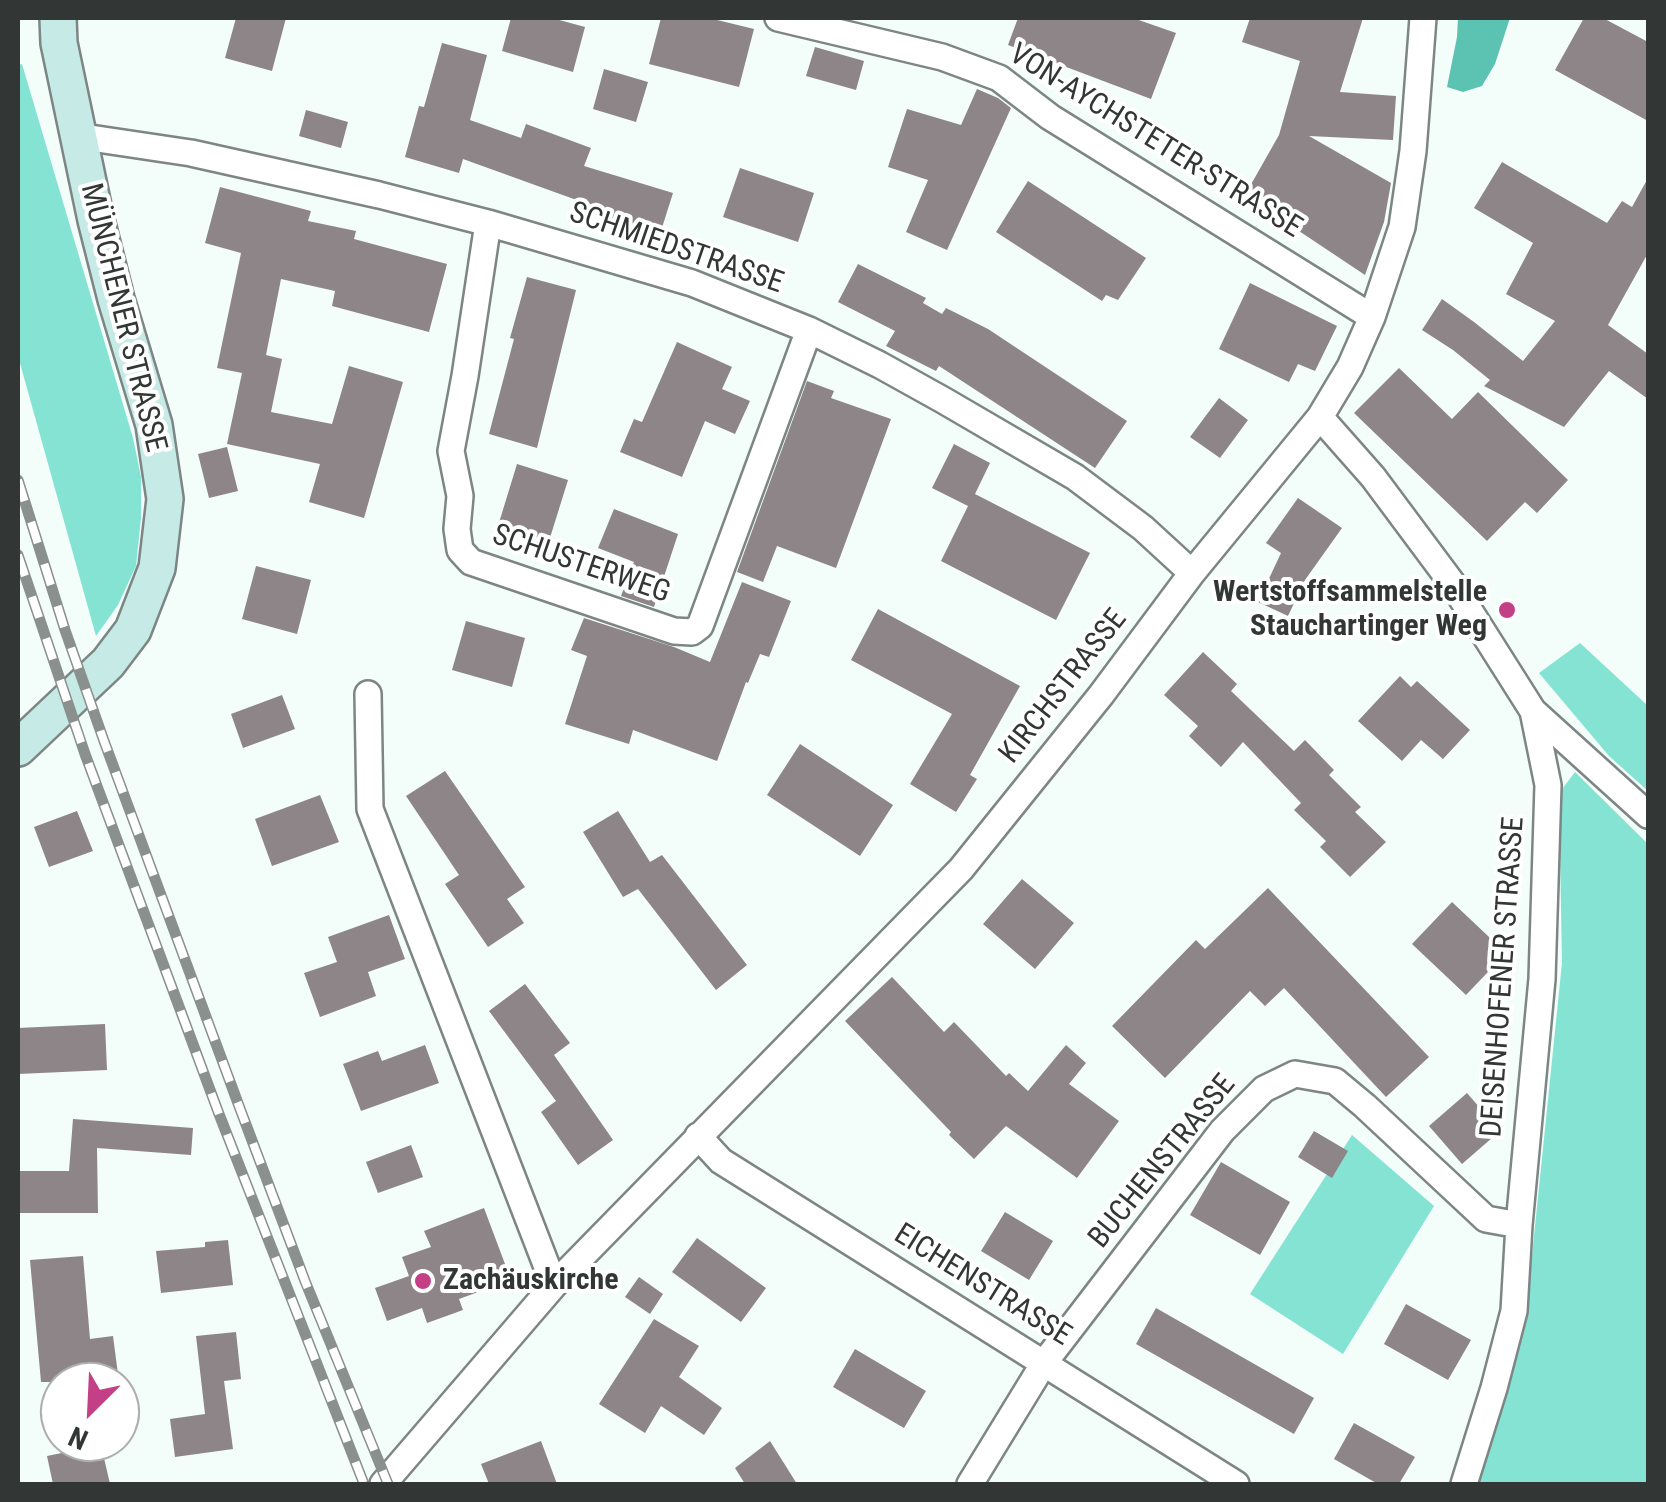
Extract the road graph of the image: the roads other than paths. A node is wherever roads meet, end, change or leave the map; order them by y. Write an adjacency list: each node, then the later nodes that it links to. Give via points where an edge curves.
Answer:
1 (58, 18): 5 (main road, MÜNCHENER STRASSE)
2 (778, 18): 4 (street, VON-AYCHSTETER-STRASSE)
3 (1423, 18): 7 (street, KIRCHSTRASSE, via 1402,227)
4 (864, 27): 7 (street, VON-AYCHSTETER-STRASSE, via 998,78)
5 (77, 136): 6 (street, SCHMIEDSTRASSE, via 191,154); 13 (main road, MÜNCHENER STRASSE, via 154,425 164,498 157,568 133,630 108,663)
6 (488, 223): 8 (street, SCHMIEDSTRASSE, via 692,283); 8 (street, SCHUSTERWEG, via 451,451 460,550 471,562 674,631 700,626)
7 (1372, 316): 9 (street, KIRCHSTRASSE)
8 (809, 330): 10 (street, SCHMIEDSTRASSE, via 1075,478)
9 (1320, 417): 10 (street, KIRCHSTRASSE); 12 (street, DEISENHOFENER STRASSE, via 1452,583)
10 (1192, 573): 15 (street, KIRCHSTRASSE, via 961,869)
11 (368, 694): 17 (street, via 370,809)
12 (1533, 710): 14 (street); 16 (street, DEISENHOFENER STRASSE, via 1548,785 1542,979)
13 (18, 748)
14 (1648, 815)
15 (698, 1136): 17 (street, KIRCHSTRASSE); 18 (street, EICHENSTRASSE, via 721,1160)
16 (1519, 1225): 18 (street, BUCHENSTRASSE, via 1486,1220 1335,1081 1294,1074 1264,1089 1222,1130); 22 (street, DEISENHOFENER STRASSE, via 1514,1311)
17 (554, 1285): 19 (street, KIRCHSTRASSE)
18 (1044, 1363): 20 (street, BUCHENSTRASSE); 21 (street, EICHENSTRASSE)
19 (383, 1484)
20 (970, 1484)
21 (1236, 1484)
22 (1464, 1484)

